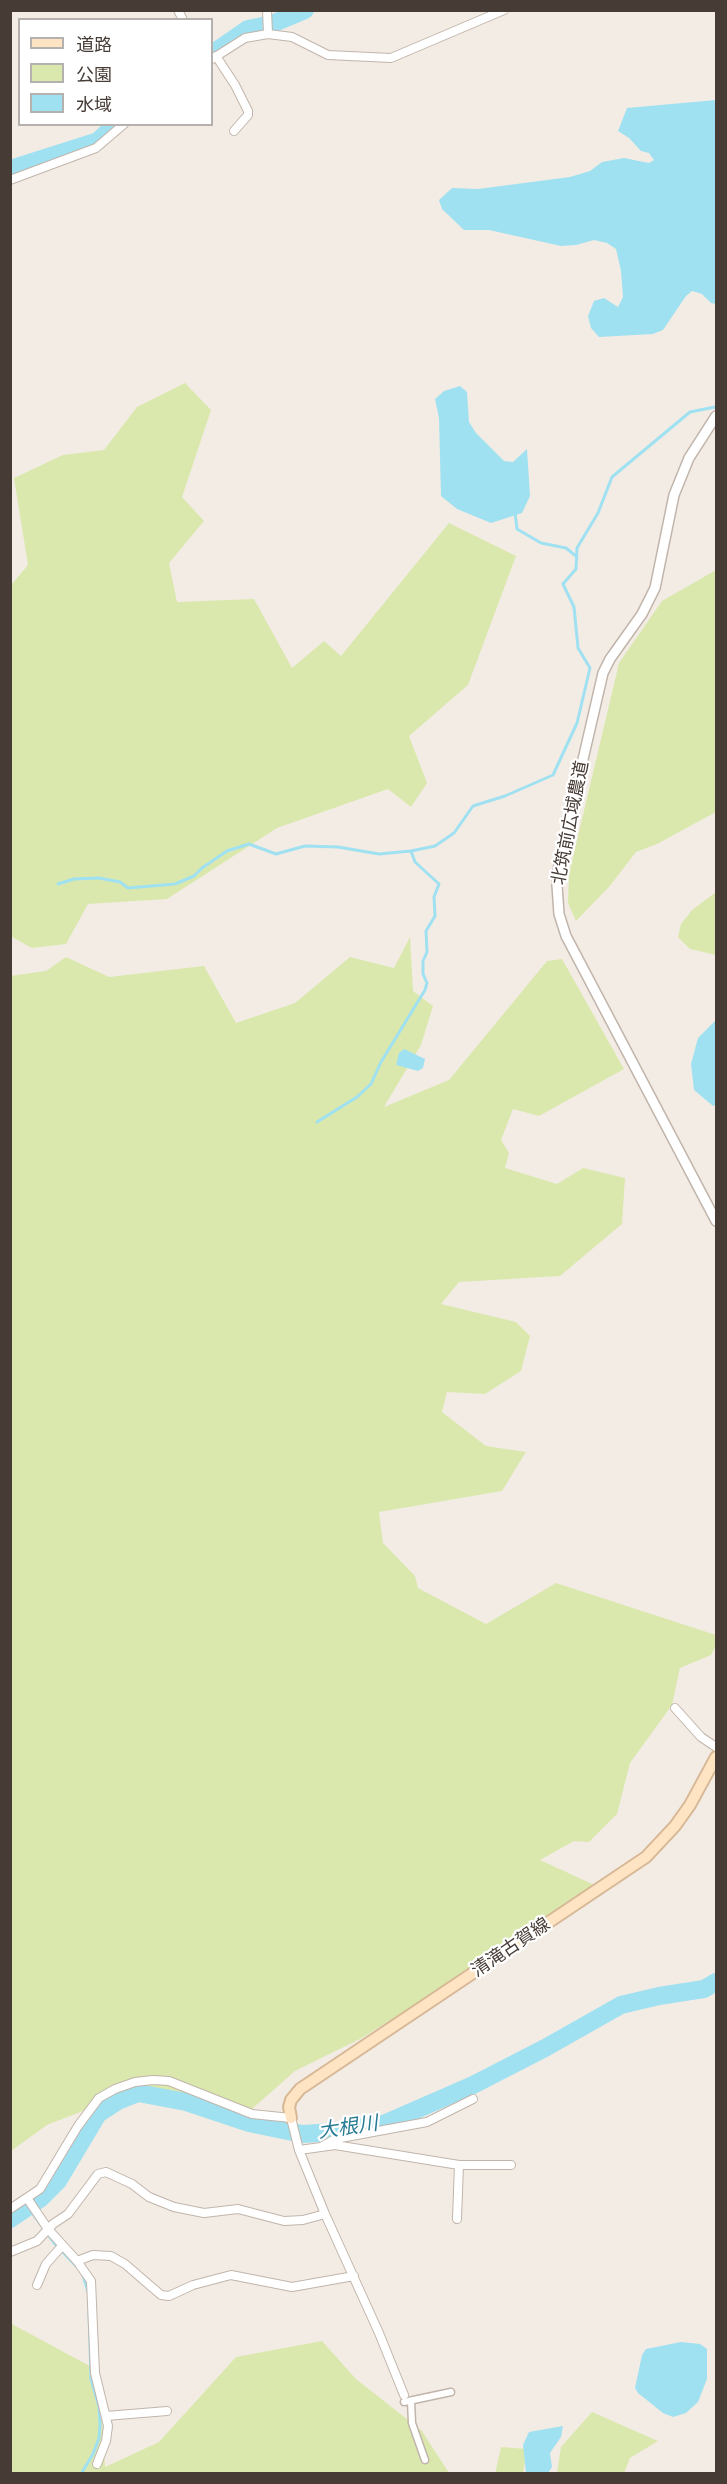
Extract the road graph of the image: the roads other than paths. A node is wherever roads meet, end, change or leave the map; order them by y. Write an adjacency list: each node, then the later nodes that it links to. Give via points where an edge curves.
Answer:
1 (267, 10): 3 (street)
2 (504, 10): 3 (street, via 391,58 328,55 292,37)
3 (268, 34): 4 (street, via 245,38)
4 (213, 57): 6 (street, via 236,84 248,111)
5 (122, 126): 7 (street, via 96,148)
6 (234, 131)
7 (10, 180)
8 (717, 416): 9 (street, 北筑前広域農道, via 689,458 674,495 655,588 603,673 557,885 559,914 566,936)
9 (717, 1221)
10 (675, 1708): 11 (street, via 701,1737)
11 (717, 1747)
12 (717, 1757): 14 (main road, 清滝古賀線, via 690,1805 646,1857 300,2089 291,2100)
13 (473, 2099): 15 (street, via 427,2122 335,2139)
14 (291, 2118): 16 (street); 19 (street, via 252,2114 169,2081 135,2082 99,2098 40,2189)
15 (321, 2146): 16 (street); 18 (street)
16 (299, 2150): 21 (street)
17 (511, 2165): 18 (street)
18 (459, 2166): 22 (street)
19 (27, 2198): 20 (street); 23 (street)
20 (10, 2209)
21 (325, 2214): 23 (street, via 284,2221 237,2209 204,2213 149,2197 106,2172 98,2174 68,2214); 27 (street)
22 (457, 2219)
23 (48, 2229): 24 (street); 25 (street, via 37,2241)
24 (62, 2246): 26 (street); 28 (street, via 46,2264)
25 (10, 2252)
26 (77, 2261): 27 (street, via 93,2255 111,2256 161,2295 169,2296 193,2284 231,2275 292,2287); 32 (street, via 91,2281 95,2373)
27 (354, 2276): 30 (street)
28 (37, 2285)
29 (451, 2392): 30 (street)
30 (406, 2399): 33 (street)
31 (167, 2411): 32 (street)
32 (106, 2416): 34 (street, via 106,2441)
33 (425, 2460)
34 (97, 2464)

